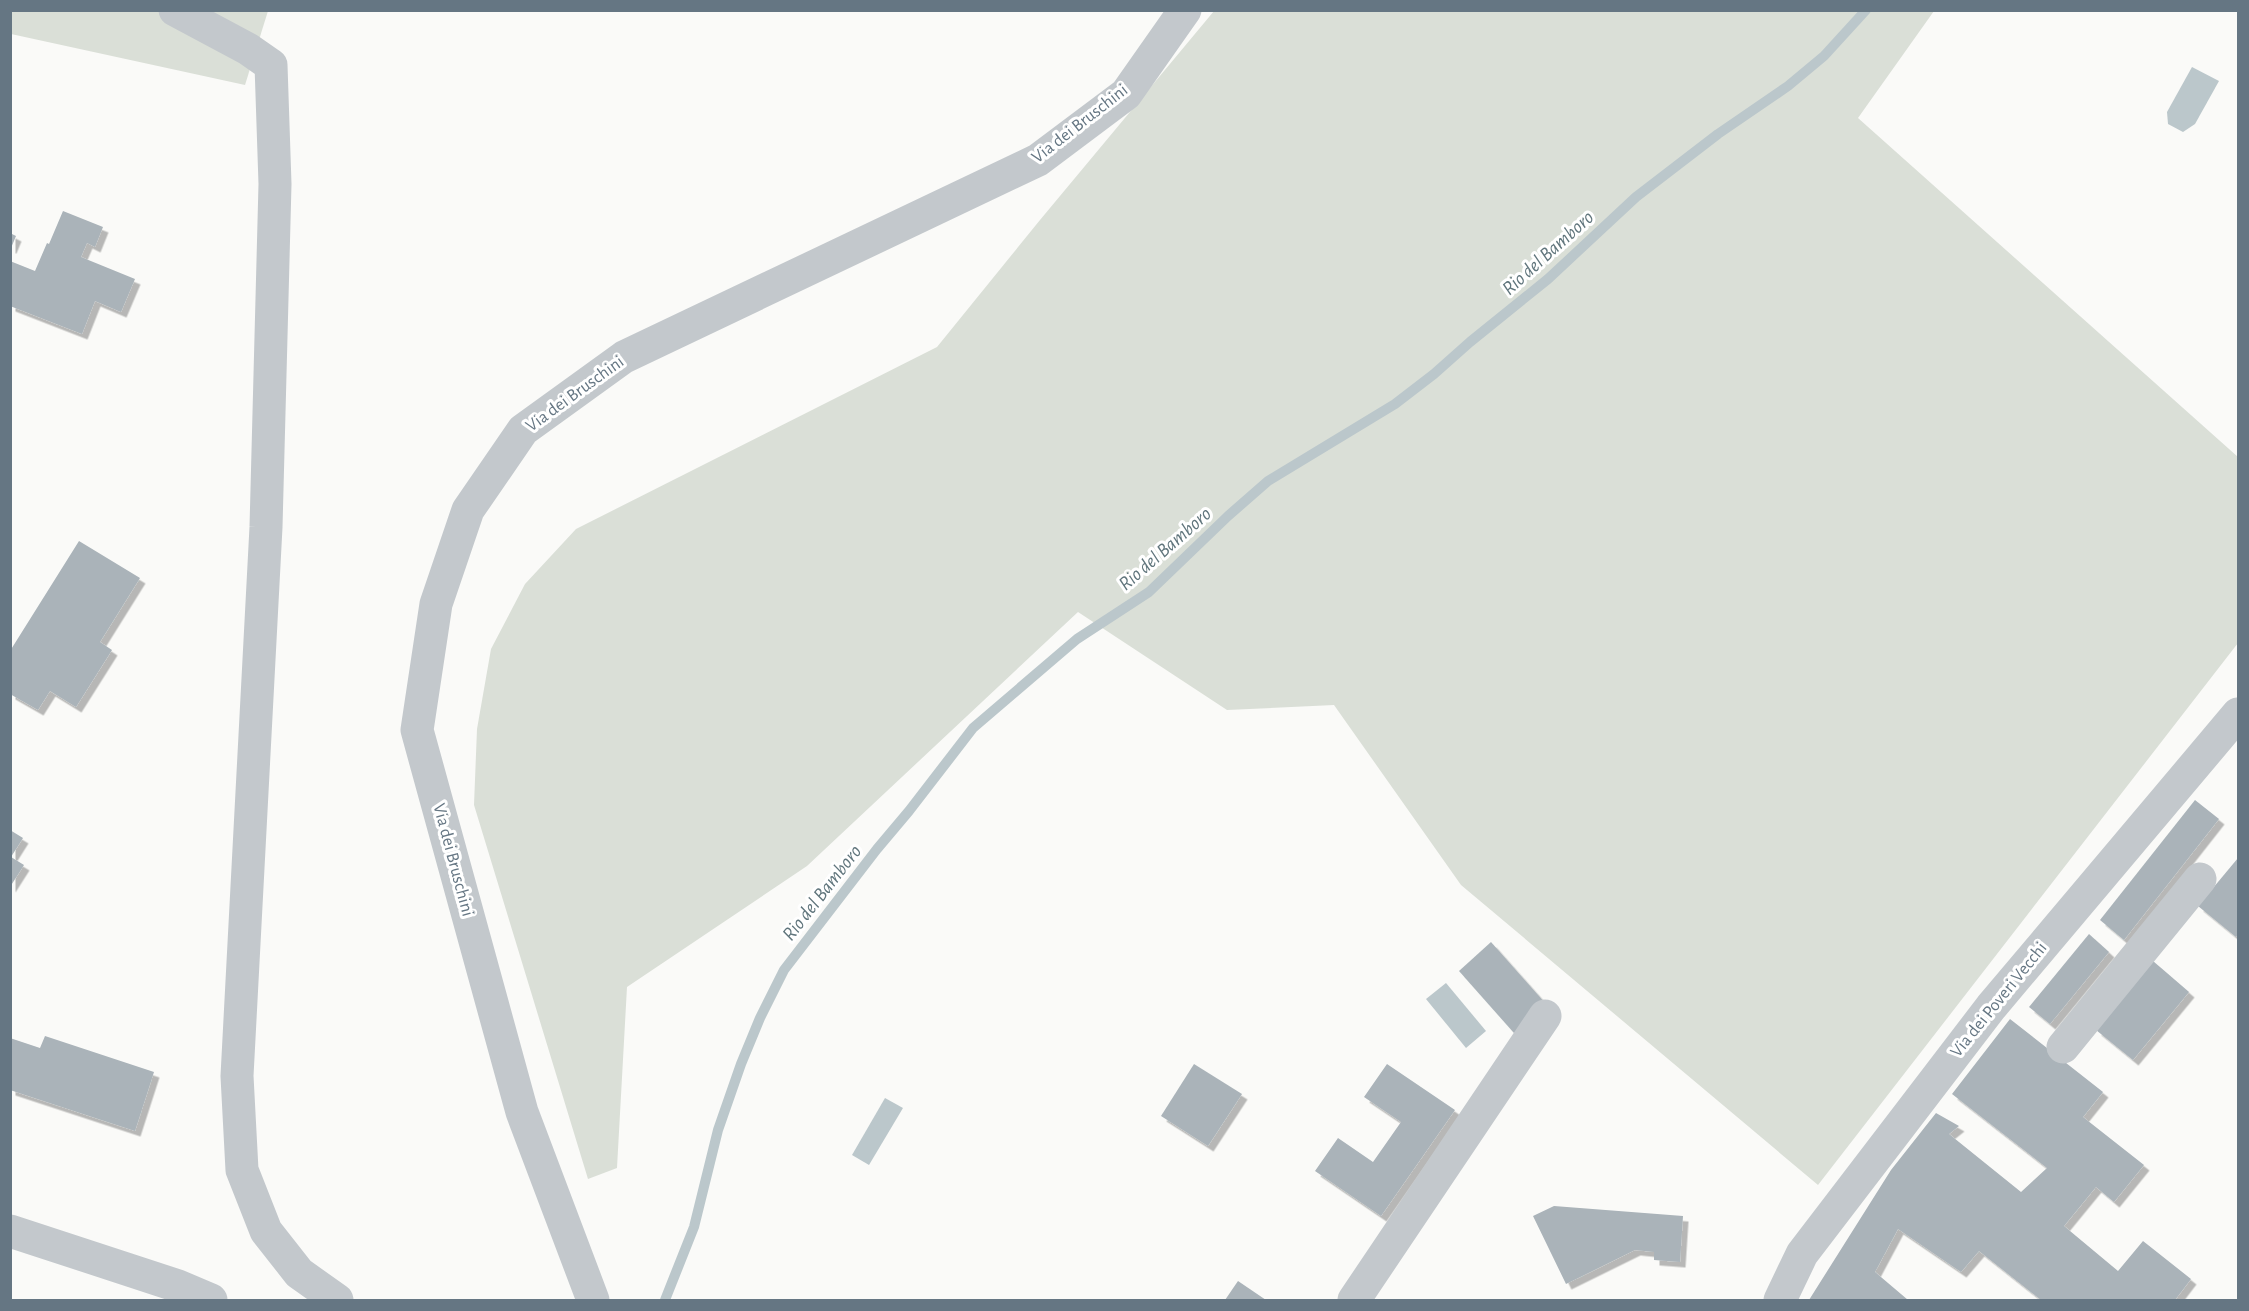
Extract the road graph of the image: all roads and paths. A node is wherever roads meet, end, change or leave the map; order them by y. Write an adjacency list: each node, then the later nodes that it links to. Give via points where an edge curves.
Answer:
1 (175, 10): 9 (street, via 270,65 275,196 266,527 237,1076 242,1170 266,1231 299,1273)
2 (1185, 10): 10 (street, Via dei Bruschini, via 1126,94 1038,160 624,357 523,430 468,510 436,604 417,730 522,1112)
3 (2238, 714): 12 (street, Via dei Poveri Vecchi, via 1991,1006 1802,1254)
4 (2200, 879): 6 (street)
5 (1545, 1016): 11 (street)
6 (2063, 1047)
7 (10, 1231): 8 (street)
8 (211, 1300)
9 (336, 1300)
10 (593, 1300)
11 (1354, 1300)
12 (1780, 1300)

